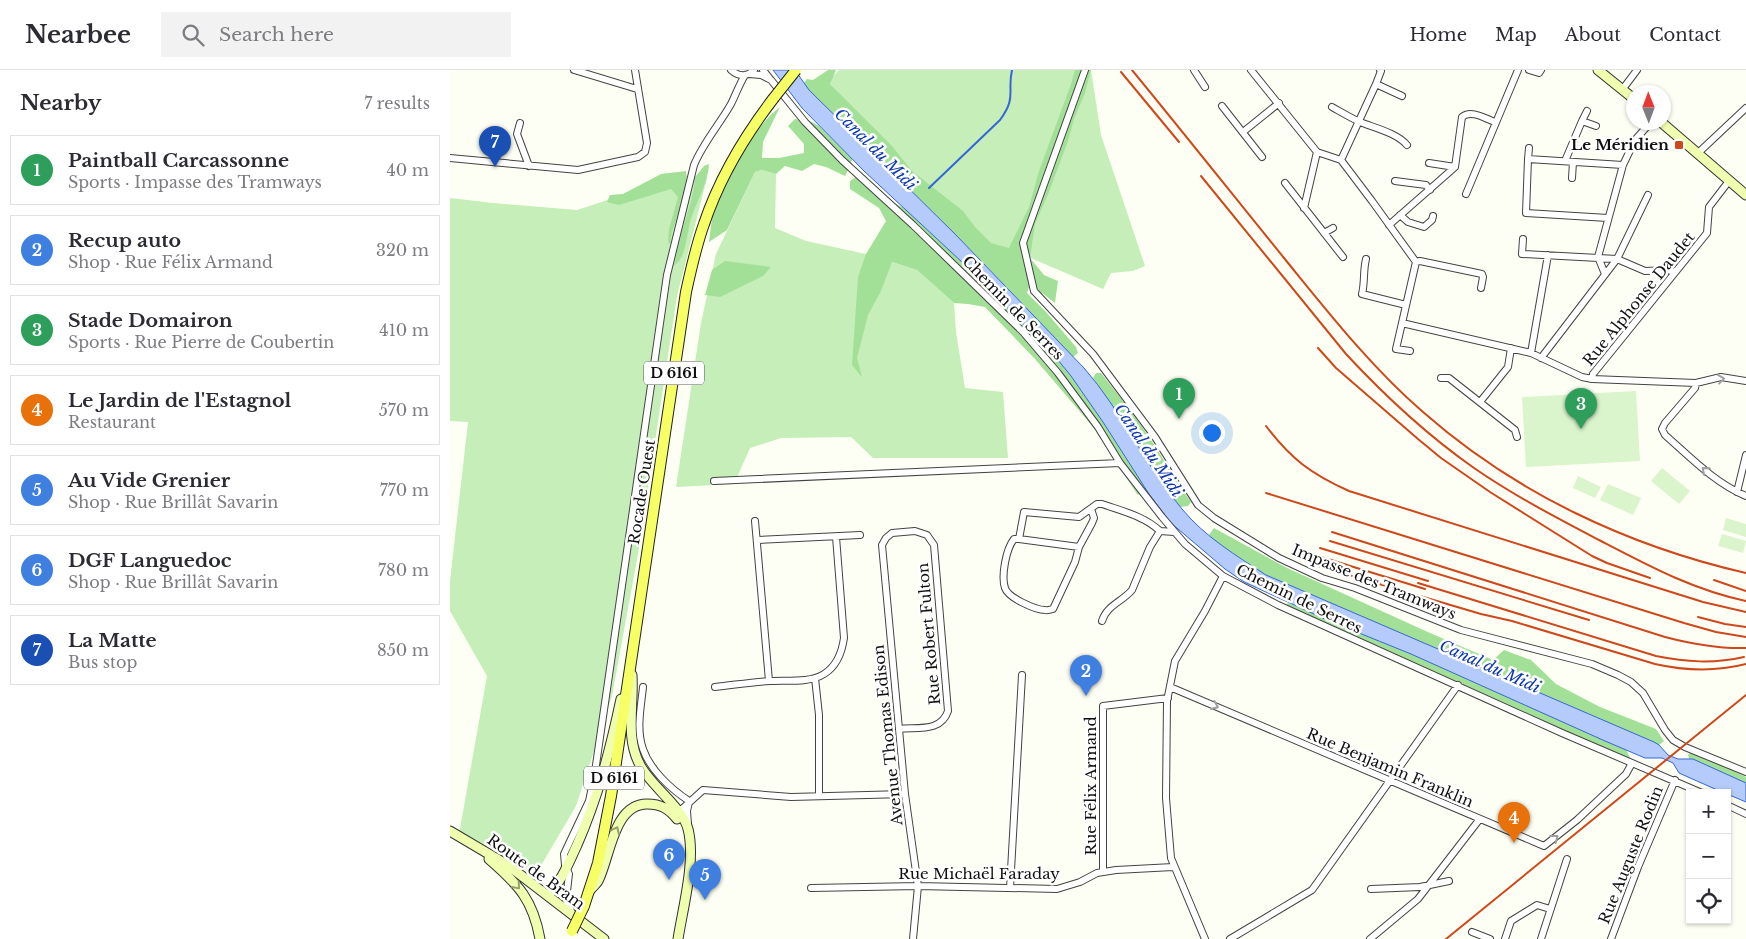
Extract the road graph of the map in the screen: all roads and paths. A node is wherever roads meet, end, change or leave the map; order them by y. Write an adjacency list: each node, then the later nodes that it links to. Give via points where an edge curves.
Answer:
1 (574, 70): 20 (street)
2 (635, 70): 20 (street)
3 (764, 70): 16 (street, Chemin de Serres)
4 (796, 70): 105 (main road, Rocade Ouest / D 6161, bridge, via 756,122 722,180 694,258 686,292)
5 (1085, 70): 116 (street, Impasse des Tramways, via 1023,243 1034,291 1092,354 1155,437 1198,505 1279,558 1322,578 1461,630 1592,664 1618,675 1643,693 1673,740)
6 (1194, 70): 18 (street)
7 (1251, 70): 24 (street)
8 (1383, 70): 17 (street)
9 (1518, 70): 31 (street)
10 (1529, 70): 11 (street, via 1539,73)
11 (1541, 70)
12 (1598, 70): 21 (main road)
13 (1637, 70): 21 (street)
14 (732, 71): 15 (street, via 736,74); 19 (street)
15 (749, 73): 16 (street); 19 (street)
16 (771, 80): 89 (street, Chemin de Serres, via 842,160 1022,332 1098,426)
17 (1376, 84): 23 (street); 29 (street)
18 (1205, 87)
19 (737, 88): 133 (street, via 698,154 674,240 595,772 589,801 564,854)
20 (637, 89): 49 (street, via 647,143 645,152 638,157 578,170)
21 (1622, 90): 22 (main road)
22 (1626, 93)
23 (1402, 96)
24 (1279, 103): 36 (street); 39 (street)
25 (1222, 106): 36 (street)
26 (1332, 107): 29 (street)
27 (1746, 108): 40 (street)
28 (1586, 111): 30 (street)
29 (1358, 121): 37 (street); 44 (street)
30 (1582, 121): 33 (street); 45 (street)
31 (1495, 122): 50 (street, via 1470,113 1462,116); 56 (street)
32 (520, 123): 49 (street, via 517,134)
33 (1596, 126)
34 (1643, 130): 48 (street)
35 (1670, 130): 40 (main road)
36 (1243, 132): 41 (street)
37 (1407, 145)
38 (1529, 148): 43 (street)
39 (1317, 152): 44 (street); 59 (street)
40 (1697, 154): 53 (main road)
41 (1262, 157)
42 (450, 158): 49 (street)
43 (1528, 159): 45 (street); 62 (street, via 1526,213)
44 (1341, 160): 63 (street)
45 (1565, 161): 46 (street)
46 (1573, 162): 48 (street); 51 (street)
47 (1428, 163): 50 (street)
48 (1623, 165): 62 (street)
49 (529, 166)
50 (1454, 167): 55 (street)
51 (1572, 178)
52 (1395, 181): 55 (street, via 1426,185)
53 (1729, 181): 58 (main road); 73 (street, Rue Alphonse Daudet, via 1709,207 1707,233)
54 (1284, 183): 59 (street)
55 (1430, 190): 60 (street)
56 (1466, 194)
57 (1648, 194): 71 (street)
58 (1746, 195)
59 (1304, 208): 65 (street)
60 (1400, 215): 61 (street, via 1408,222 1424,227); 63 (street)
61 (1433, 216)
62 (1608, 218): 69 (street)
63 (1389, 225): 72 (street)
64 (1333, 228): 65 (street)
65 (1324, 233): 68 (street)
66 (1524, 239): 67 (street, via 1522,254)
67 (1548, 255): 69 (street); 80 (street)
68 (1343, 257)
69 (1598, 257): 71 (street); 74 (street)
70 (1366, 259): 76 (street, via 1362,294)
71 (1617, 259): 73 (street, via 1645,271); 74 (street)
72 (1416, 262): 75 (street, via 1482,274); 76 (street)
73 (1675, 272): 83 (street, Rue Alphonse Daudet)
74 (1605, 274): 81 (street)
75 (1481, 288)
76 (1406, 305): 77 (street)
77 (1402, 323): 78 (street); 79 (street, via 1396,349)
78 (1509, 348): 80 (street); 86 (street, via 1508,367)
79 (1410, 351)
80 (1531, 353): 81 (street)
81 (1541, 358): 83 (street)
82 (1441, 378): 86 (street, via 1449,378)
83 (1592, 379): 85 (street)
84 (1746, 381): 85 (street, one-way to 84, via 1721,377)
85 (1696, 383): 91 (street, one-way to 85, via 1690,458 1662,429)
86 (1480, 402): 87 (street, via 1515,430)
87 (1517, 437)
88 (1746, 455): 91 (street)
89 (1120, 463): 90 (street); 96 (street, Chemin de Serres)
90 (714, 481)
91 (1736, 492): 92 (street)
92 (1746, 496)
93 (1091, 509): 95 (street, via 1102,504 1131,514); 100 (street, via 1079,517 1024,512); 102 (street, via 1094,518)
94 (755, 521): 101 (street)
95 (1160, 531): 96 (street); 104 (street, via 1132,590 1108,608)
96 (1174, 532): 103 (street, Chemin de Serres)
97 (892, 533): 114 (street, Avenue Thomas Edison, via 882,545); 114 (street, Rue Robert Fulton, via 915,531 927,535 934,545 948,711 945,720 936,725)
98 (860, 535): 99 (street)
99 (836, 537): 101 (street); 107 (street, via 843,650 835,665)
100 (1019, 539): 102 (street); 102 (street, via 1010,543 1005,563 1005,589 1027,605 1046,611 1056,604)
101 (757, 540): 108 (street)
102 (1079, 547)
103 (1223, 576): 109 (street, Chemin de Serres, via 1278,606); 112 (street, via 1175,661)
104 (1102, 621)
105 (631, 665): 124 (main road, via 632,741 640,765); 133 (main road, via 604,775); 141 (main road, Rocade Ouest / D 6161, via 605,832)
106 (1022, 675): 139 (street)
107 (816, 678): 108 (street); 121 (street)
108 (769, 681): 111 (street)
109 (1458, 685): 115 (street, Chemin de Serres); 118 (street)
110 (643, 687): 122 (street, via 640,718 643,749 659,775)
111 (715, 687)
112 (1170, 687): 113 (street); 118 (street, Rue Benjamin Franklin, one-way to 118)
113 (1168, 698): 132 (street, via 1166,798); 134 (street, Rue Félix Armand, via 1103,706)
114 (900, 729): 120 (street, Avenue Thomas Edison)
115 (1632, 763): 117 (street, Chemin de Serres); 126 (street, Rue Benjamin Franklin, one-way to 115, via 1544,846 1626,774)
116 (1746, 772)
117 (1675, 780): 119 (street, Chemin de Serres); 157 (street, Rue Auguste Rodin)
118 (1391, 781): 126 (street, Rue Benjamin Franklin); 152 (street, via 1312,890)
119 (1694, 789)
120 (905, 794): 121 (street); 136 (street, Avenue Thomas Edison)
121 (820, 796): 122 (street, via 702,790)
122 (689, 801): 124 (street, via 682,809); 127 (street)
123 (1731, 807): 125 (street)
124 (677, 809): 127 (main road)
125 (1746, 814)
126 (1479, 820): 137 (street)
127 (688, 828): 129 (main road)
128 (450, 831): 130 (main road, Route de Bram)
129 (689, 839): 141 (main road, one-way to 129, via 597,882 614,832 633,808 644,804 666,808 681,824); 149 (main road, via 690,865)
130 (468, 841): 142 (main road, Route de Bram); 147 (main road, one-way to 147, via 508,875 526,896)
131 (1567, 859): 143 (street)
132 (1173, 867): 134 (street, Rue Michaël Faraday); 151 (street)
133 (567, 868): 142 (main road); 144 (street, via 566,900)
134 (1103, 872): 139 (street, Rue Michaël Faraday, via 1058,889)
135 (1449, 881): 137 (street)
136 (918, 886): 138 (street, Rue Michaël Faraday); 139 (street, Rue Michaël Faraday); 150 (street, Avenue Thomas Edison)
137 (1430, 886): 140 (street); 153 (street)
138 (811, 888)
139 (1010, 888)
140 (1371, 889)
141 (590, 890): 146 (main road, Rocade Ouest / D 6161, bridge)
142 (548, 895): 144 (main road, Route de Bram)
143 (1550, 909): 155 (street, via 1537,906 1511,921); 156 (street)
144 (574, 916): 148 (main road, Route de Bram)
145 (1472, 932): 154 (street)
146 (570, 935)
147 (540, 939)
148 (604, 939)
149 (678, 939)
150 (913, 939)
151 (1205, 939)
152 (1230, 939)
153 (1370, 939)
154 (1490, 939)
155 (1504, 939)
156 (1541, 939)
157 (1611, 939)

